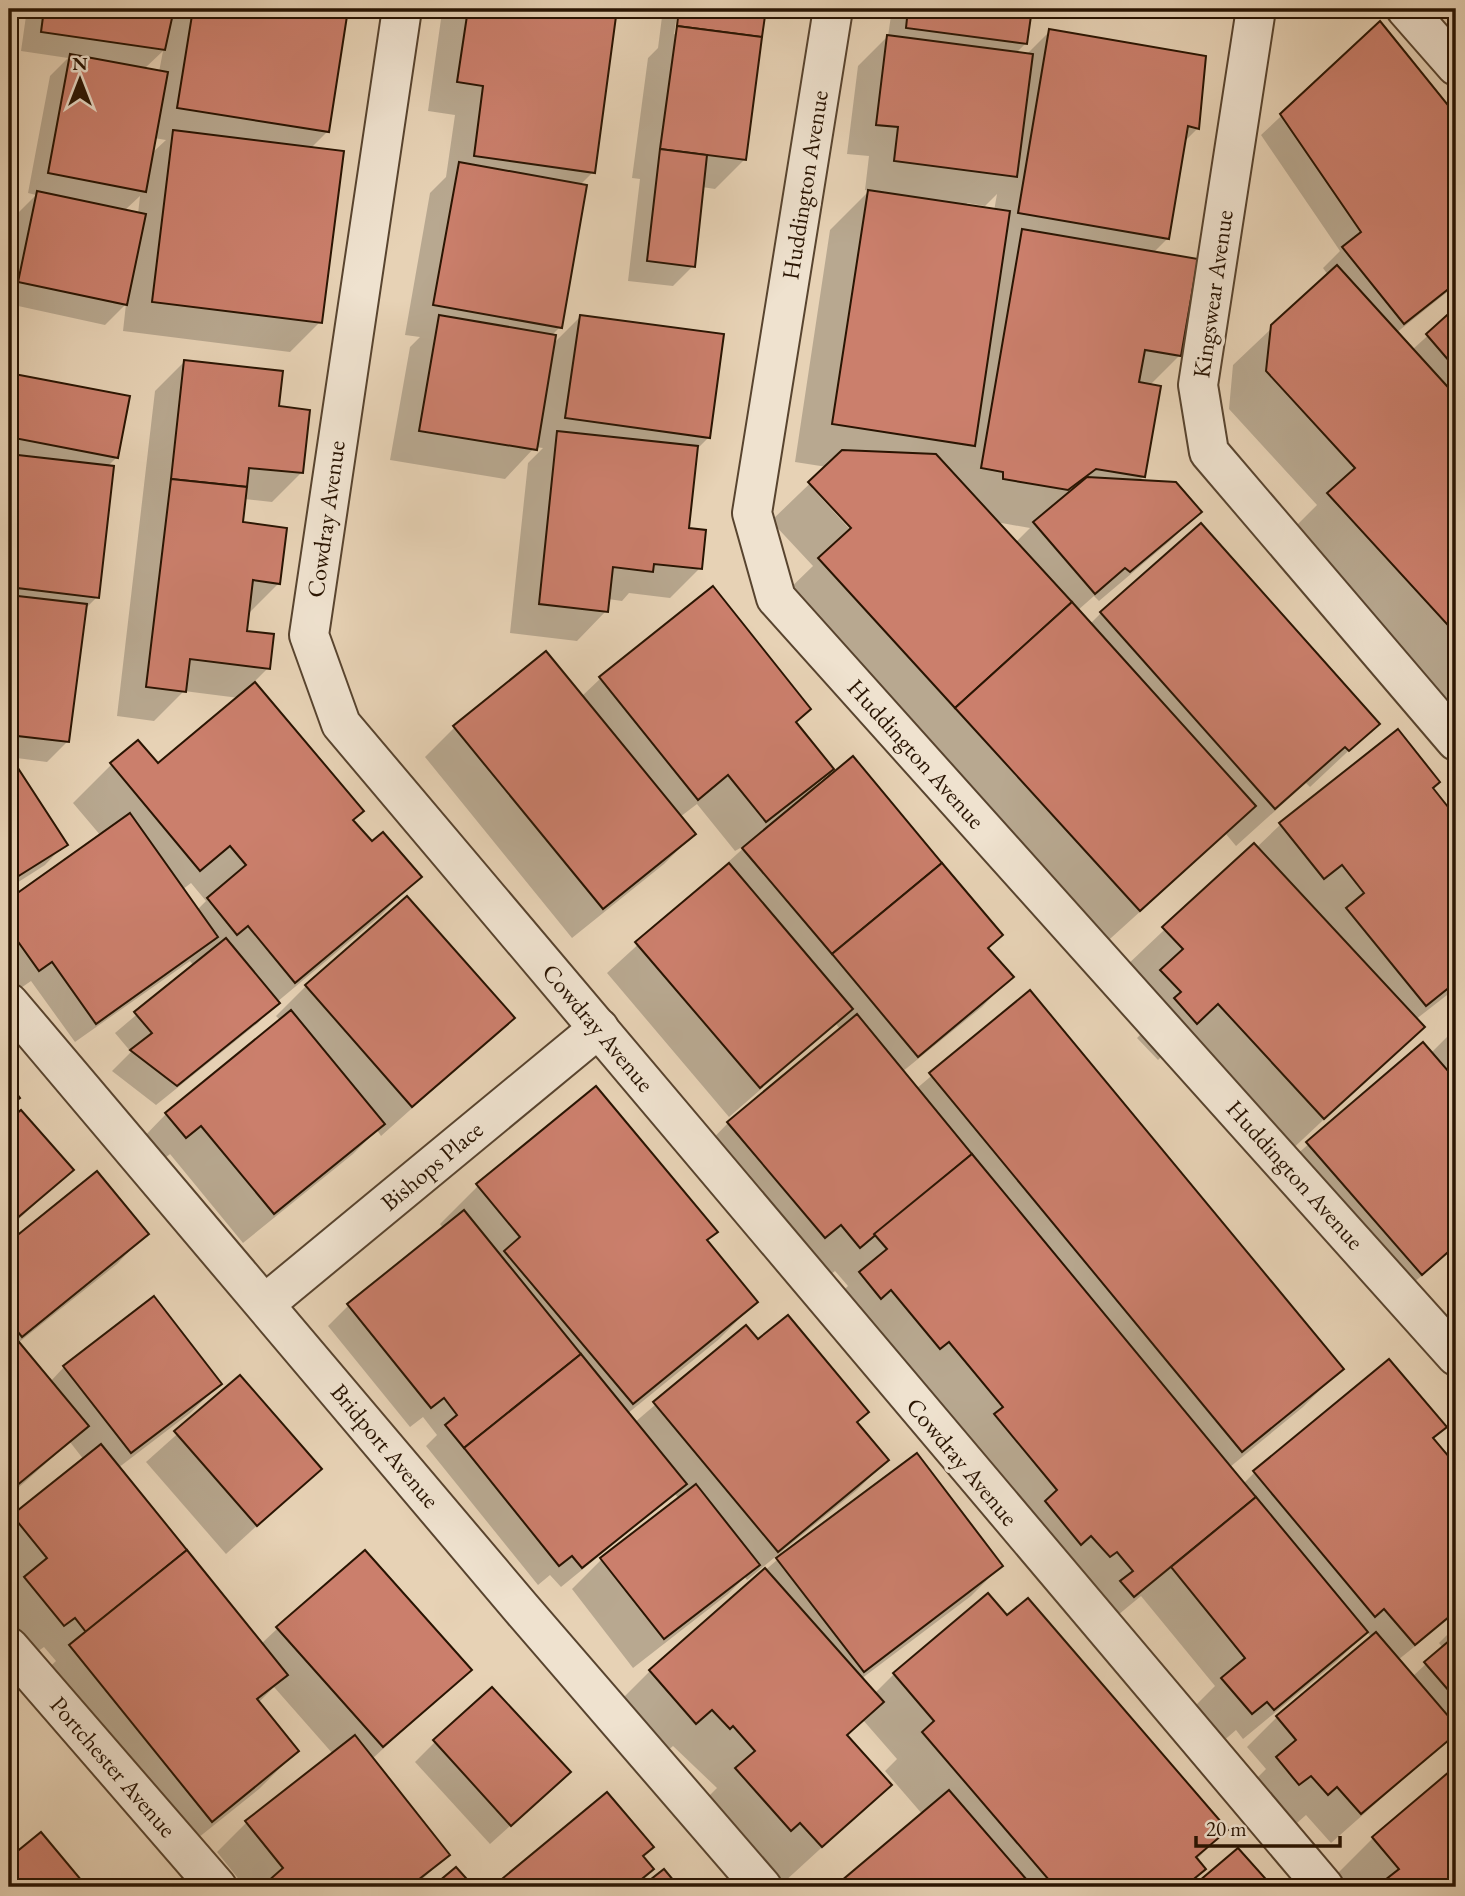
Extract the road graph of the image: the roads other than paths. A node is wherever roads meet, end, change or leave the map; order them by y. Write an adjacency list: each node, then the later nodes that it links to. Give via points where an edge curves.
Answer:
1 (402, 9): 8 (street, Cowdray Avenue, via 309,635 341,724)
2 (833, 9): 10 (street, Huddington Avenue, via 752,513 776,598)
3 (1256, 9): 6 (street, Kingswear Avenue, via 1198,385 1209,452)
4 (1406, 9): 5 (street)
5 (1456, 66)
6 (1456, 741)
7 (9, 1003): 9 (street, Bridport Avenue)
8 (598, 1028): 9 (street, Bishops Place); 14 (street, Cowdray Avenue)
9 (266, 1304): 13 (street, Bridport Avenue)
10 (1449, 1334)
11 (9, 1647): 12 (street, Portchester Avenue)
12 (217, 1887)
13 (762, 1887)
14 (1324, 1887)

